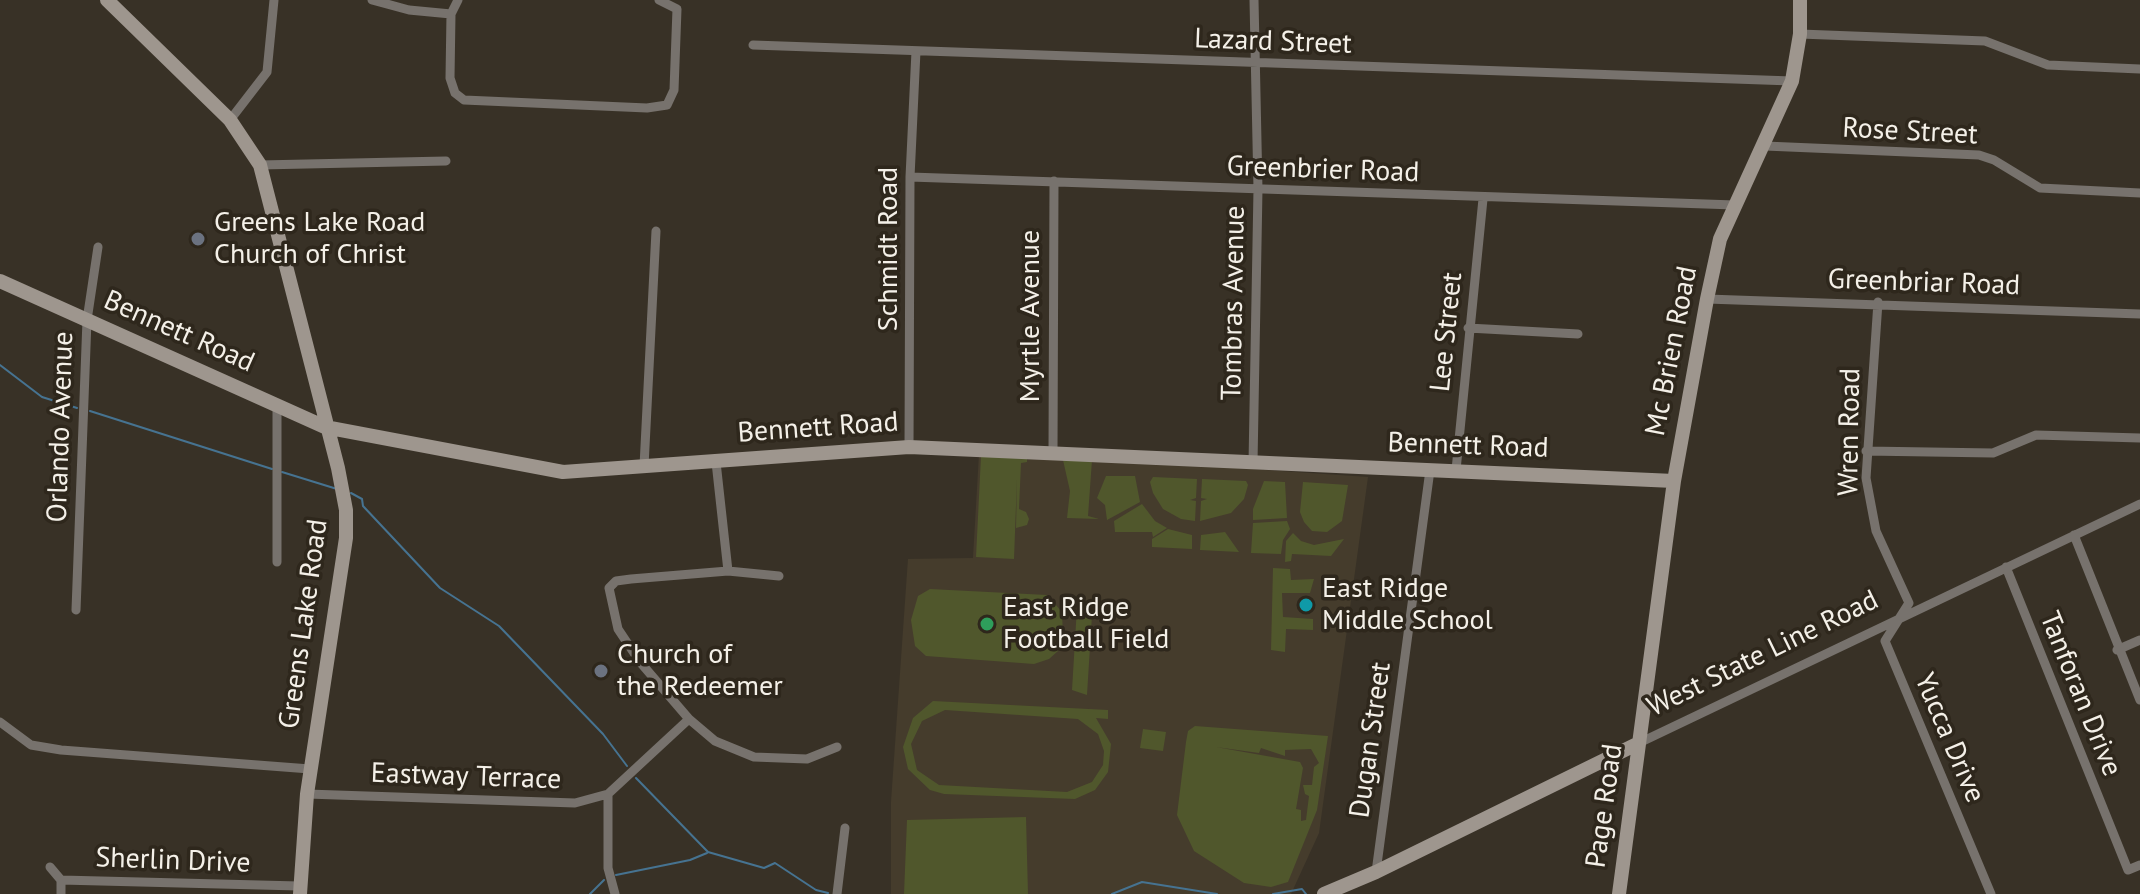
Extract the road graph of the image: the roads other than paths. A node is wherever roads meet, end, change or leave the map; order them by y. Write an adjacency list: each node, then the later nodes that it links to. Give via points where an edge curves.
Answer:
1 (107, 0): 15 (street, Greens Lake Road)
2 (274, 0): 15 (street, via 267,72)
3 (372, 0): 8 (street)
4 (458, 0): 8 (street)
5 (659, 0): 8 (street, via 677,9 674,90 667,105 647,108 464,100 450,78)
6 (1254, 0): 12 (street, Tombras Avenue)
7 (1800, 0): 9 (street, Mc Brien Road)
8 (451, 14)
9 (1800, 34): 13 (street, via 1985,41 2048,65); 14 (street, Mc Brien Road)
10 (753, 45): 11 (street, Lazard Street)
11 (916, 51): 12 (street, Lazard Street); 19 (street, Schmidt Road)
12 (1255, 63): 14 (street, Lazard Street); 21 (street, Tombras Avenue)
13 (2140, 69)
14 (1792, 81): 16 (street, Mc Brien Road)
15 (230, 120): 18 (street, Greens Lake Road)
16 (1765, 146): 22 (street, Rose Street, via 1979,155 2040,188); 24 (street, Mc Brien Road)
17 (446, 161): 18 (street)
18 (260, 165): 35 (street, Greens Lake Road)
19 (910, 177): 20 (street, Greenbrier Road); 37 (street, Schmidt Road)
20 (1054, 181): 21 (street, Greenbrier Road); 38 (street, Myrtle Avenue)
21 (1258, 189): 23 (street, Greenbrier Road); 41 (street, Tombras Avenue)
22 (2140, 193)
23 (1483, 199): 24 (street, Greenbrier Road); 32 (street, Lee Street)
24 (1735, 205): 28 (street, Mc Brien Road, via 1720,239)
25 (656, 231): 42 (street)
26 (98, 247): 31 (street, Orlando Avenue)
27 (0, 281): 31 (street, Bennett Road)
28 (1707, 299): 29 (street, Greenbriar Road); 45 (street, Mc Brien Road)
29 (1878, 302): 30 (street, Greenbriar Road); 39 (street, Wren Road)
30 (2140, 314)
31 (87, 320): 34 (street, Bennett Road); 53 (street, Orlando Avenue)
32 (1468, 328): 33 (street); 44 (street, Lee Street)
33 (1578, 334)
34 (277, 404): 35 (street, Bennett Road); 48 (street)
35 (325, 427): 42 (street, Bennett Road, via 563,472); 63 (street, Greens Lake Road, via 344,496 346,538)
36 (2140, 438): 39 (street, via 2036,435 1993,453)
37 (909, 447): 38 (street, Bennett Road); 40 (street, Bennett Road)
38 (1053, 451): 41 (street, Bennett Road)
39 (1866, 451): 52 (street, Wren Road, via 1876,531)
40 (716, 462): 42 (street, Bennett Road); 50 (street)
41 (1253, 463): 43 (street, Bennett Road)
42 (644, 466)
43 (1430, 470): 44 (street, Bennett Road); 69 (street, Dugan Street)
44 (1456, 470): 45 (street, Bennett Road)
45 (1674, 481): 60 (street, Mc Brien Road)
46 (2140, 504): 47 (street, West State Line Road)
47 (2074, 535): 49 (street, West State Line Road); 56 (street)
48 (277, 562)
49 (2006, 567): 54 (street, West State Line Road); 67 (street, Tanforan Drive, via 2128,870)
50 (728, 571): 51 (street); 58 (street, via 616,581 609,588 618,629)
51 (779, 576)
52 (1909, 603): 54 (street, Yucca Drive)
53 (76, 610)
54 (1901, 616): 61 (street, West State Line Road); 77 (street, Yucca Drive, via 1885,641)
55 (2140, 640): 56 (street)
56 (2117, 650): 57 (street)
57 (2140, 700)
58 (689, 719): 62 (street, via 715,741 754,757 807,759); 65 (street)
59 (0, 722): 63 (street, via 31,745 61,750)
60 (1642, 726): 61 (street, Page Road)
61 (1639, 743): 69 (street, West State Line Road); 76 (street, Page Road)
62 (837, 747)
63 (310, 769): 64 (street, Greens Lake Road)
64 (307, 794): 65 (street, Eastway Terrace, via 575,803); 71 (street, Greens Lake Road)
65 (608, 794): 73 (street, via 608,868)
66 (845, 828): 74 (street)
67 (2140, 865)
68 (50, 867): 70 (street, Sherlin Drive)
69 (1376, 872): 75 (street, West State Line Road)
70 (61, 880): 71 (street, Sherlin Drive); 72 (street)
71 (299, 890)
72 (61, 894)
73 (615, 894)
74 (837, 894)
75 (1324, 894)
76 (1619, 894)
77 (1991, 894)

